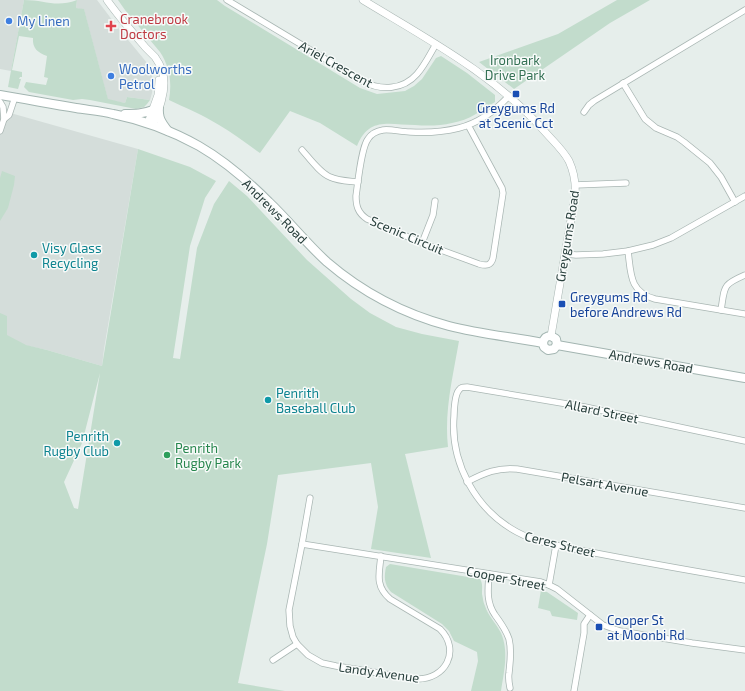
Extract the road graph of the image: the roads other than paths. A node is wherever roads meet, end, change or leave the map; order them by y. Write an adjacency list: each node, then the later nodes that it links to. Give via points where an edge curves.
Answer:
1 (107, 0): 11 (street, via 148,50 156,66 159,78)
2 (227, 0): 5 (street, Ariel Crescent, via 362,81 378,87 397,87 412,79)
3 (363, 0): 5 (street, Greygums Road)
4 (745, 10): 6 (street)
5 (436, 44): 8 (street, Greygums Road, via 489,79)
6 (623, 83): 12 (street, via 592,103); 25 (street, via 650,124 680,139 710,164 721,177)
7 (0, 95): 9 (main road, Andrews Road)
8 (509, 96): 16 (street, Scenic Circuit, via 491,113); 22 (street, Greygums Road, via 565,154)
9 (15, 98): 13 (main road, Andrews Road); 14 (street, via 9,115)
10 (0, 102): 14 (street)
11 (156, 108): 13 (main road, via 140,114); 15 (street); 18 (main road)
12 (584, 112)
13 (112, 114): 15 (main road, Andrews Road)
14 (4, 119): 17 (street)
15 (150, 124): 18 (main road, Andrews Road)
16 (468, 125): 20 (street, Scenic Circuit, via 433,132 377,132 369,138 364,148); 26 (street, Scenic Circuit, via 503,193 490,267)
17 (0, 131)
18 (168, 131): 33 (main road, Andrews Road, via 199,146 252,185 328,263 372,294 408,312 449,326)
19 (302, 150): 20 (street, via 328,176)
20 (358, 182): 26 (street, Scenic Circuit, via 356,202 363,216 369,221)
21 (626, 183): 22 (street)
22 (575, 185): 28 (street, Greygums Road)
23 (745, 196): 25 (street)
24 (434, 201): 26 (street, via 433,215)
25 (735, 202): 27 (street, via 666,241)
26 (422, 243)
27 (628, 251): 28 (street, via 576,256); 30 (street, via 636,293)
28 (566, 254): 32 (street, Greygums Road)
29 (745, 275): 30 (street, via 727,286)
30 (721, 310): 31 (street)
31 (745, 314)
32 (551, 336): 33 (main road, via 546,337); 34 (main road, via 556,339)
33 (543, 343): 34 (main road, Andrews Road, via 550,350)
34 (557, 345): 35 (main road, Andrews Road)
35 (745, 378)
36 (459, 390): 37 (street, Allard Street, via 467,387 574,405); 38 (street, Ceres Street, via 454,413 455,449)
37 (745, 441)
38 (468, 482): 40 (street, Pelsart Avenue, via 495,470 517,469); 42 (street, Ceres Street, via 480,501 502,522 531,538)
39 (310, 498): 41 (street, Landy Avenue)
40 (745, 508)
41 (302, 544): 43 (street, Cooper Street); 48 (street, Landy Avenue, via 289,615 291,631)
42 (556, 545): 45 (street, Ceres Street); 46 (street)
43 (381, 556): 44 (street, Cooper Street); 48 (street, Landy Avenue, via 379,580 385,594 440,629 445,635 449,655 440,672 430,678 416,679 336,666 312,658)
44 (489, 574): 46 (street, Cooper Street); 51 (street, via 488,600 506,631 510,645)
45 (745, 580)
46 (549, 585): 47 (street, Cooper Street)
47 (590, 615): 49 (street, Cooper Street, via 604,625 620,631); 52 (street, via 584,626)
48 (297, 644): 50 (street)
49 (745, 650)
50 (273, 660)
51 (510, 688)
52 (574, 691)

